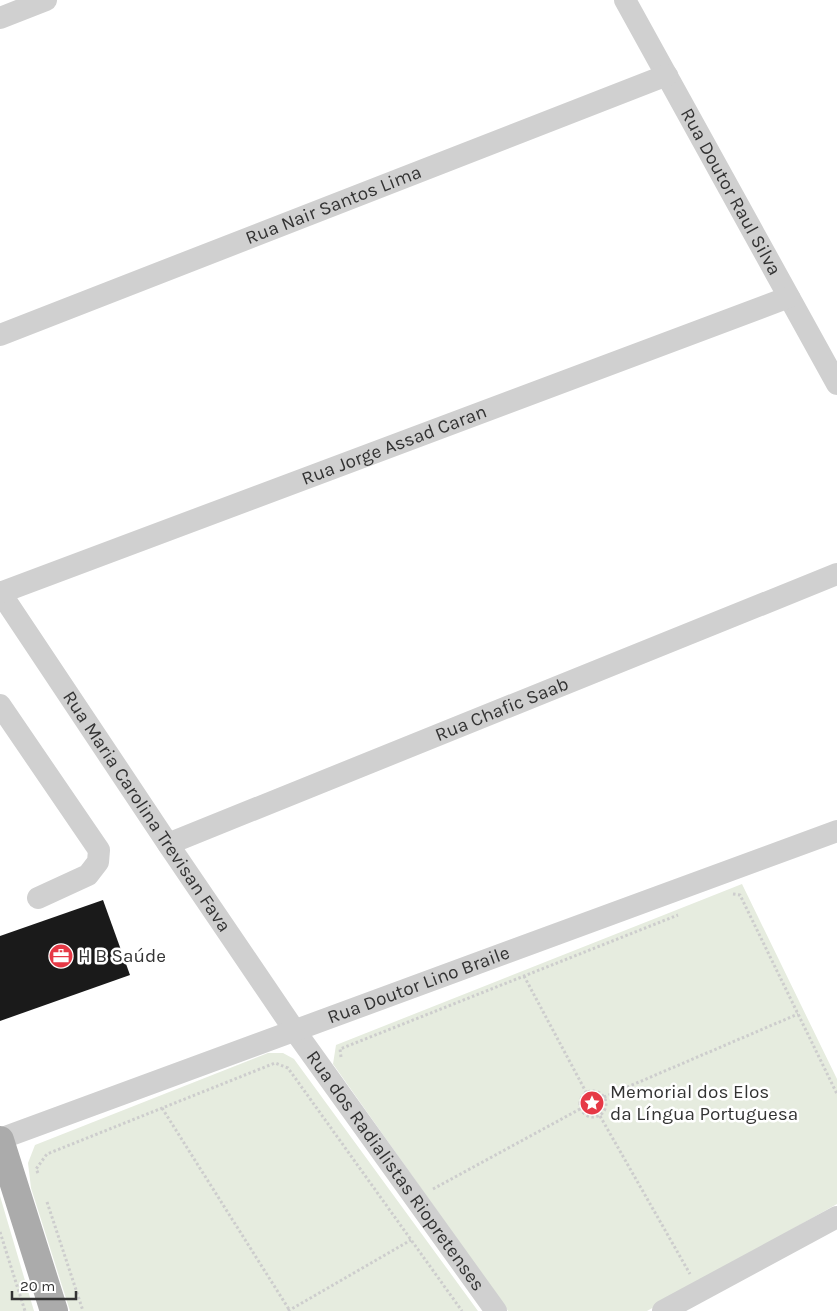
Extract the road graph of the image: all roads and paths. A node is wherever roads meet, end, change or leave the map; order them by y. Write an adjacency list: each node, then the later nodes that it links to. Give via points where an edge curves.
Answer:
1 (46, 0): 3 (street)
2 (625, 0): 4 (street, Rua Doutor Raul Silva)
3 (0, 18)
4 (667, 75): 5 (street, Rua Doutor Raul Silva); 6 (street, Rua Nair Santos Lima)
5 (789, 297): 7 (street, Rua Doutor Raul Silva); 9 (street, Rua Jorge Assad Caran)
6 (0, 335)
7 (837, 384)
8 (837, 574): 12 (street, Rua Chafic Saab)
9 (0, 593): 12 (street, Rua Maria Carolina Trevisan Fava)
10 (0, 705): 14 (street, via 99,850 98,862 88,875)
11 (837, 831): 18 (street, Rua Doutor Lino Braile)
12 (168, 844): 18 (street, Rua Maria Carolina Trevisan Fava)
13 (731, 894): 17 (path, via 740,894)
14 (38, 898)
15 (686, 912): 16 (path)
16 (524, 976): 19 (path, via 340,1049); 20 (path)
17 (798, 1014): 21 (path); 22 (path)
18 (295, 1031): 26 (street, Rua Doutor Lino Braile); 39 (street, Rua dos Radialistas Riopretenses)
19 (341, 1058)
20 (586, 1092): 22 (path, via 595,1091); 24 (path, via 580,1101)
21 (837, 1094)
22 (604, 1097): 25 (path, via 605,1108)
23 (162, 1108): 27 (path, via 47,1154 36,1169); 32 (path, via 275,1063 288,1068); 37 (path)
24 (580, 1109): 25 (path, via 589,1117); 28 (path)
25 (600, 1116): 33 (path)
26 (0, 1140): 35 (main road)
27 (40, 1178)
28 (430, 1191)
29 (46, 1197): 36 (path)
30 (837, 1217): 40 (street)
31 (0, 1232): 34 (path)
32 (411, 1240): 37 (path); 38 (path)
33 (694, 1281)
34 (25, 1311)
35 (54, 1311)
36 (83, 1311)
37 (289, 1311)
38 (462, 1311)
39 (496, 1311)
40 (664, 1311)

